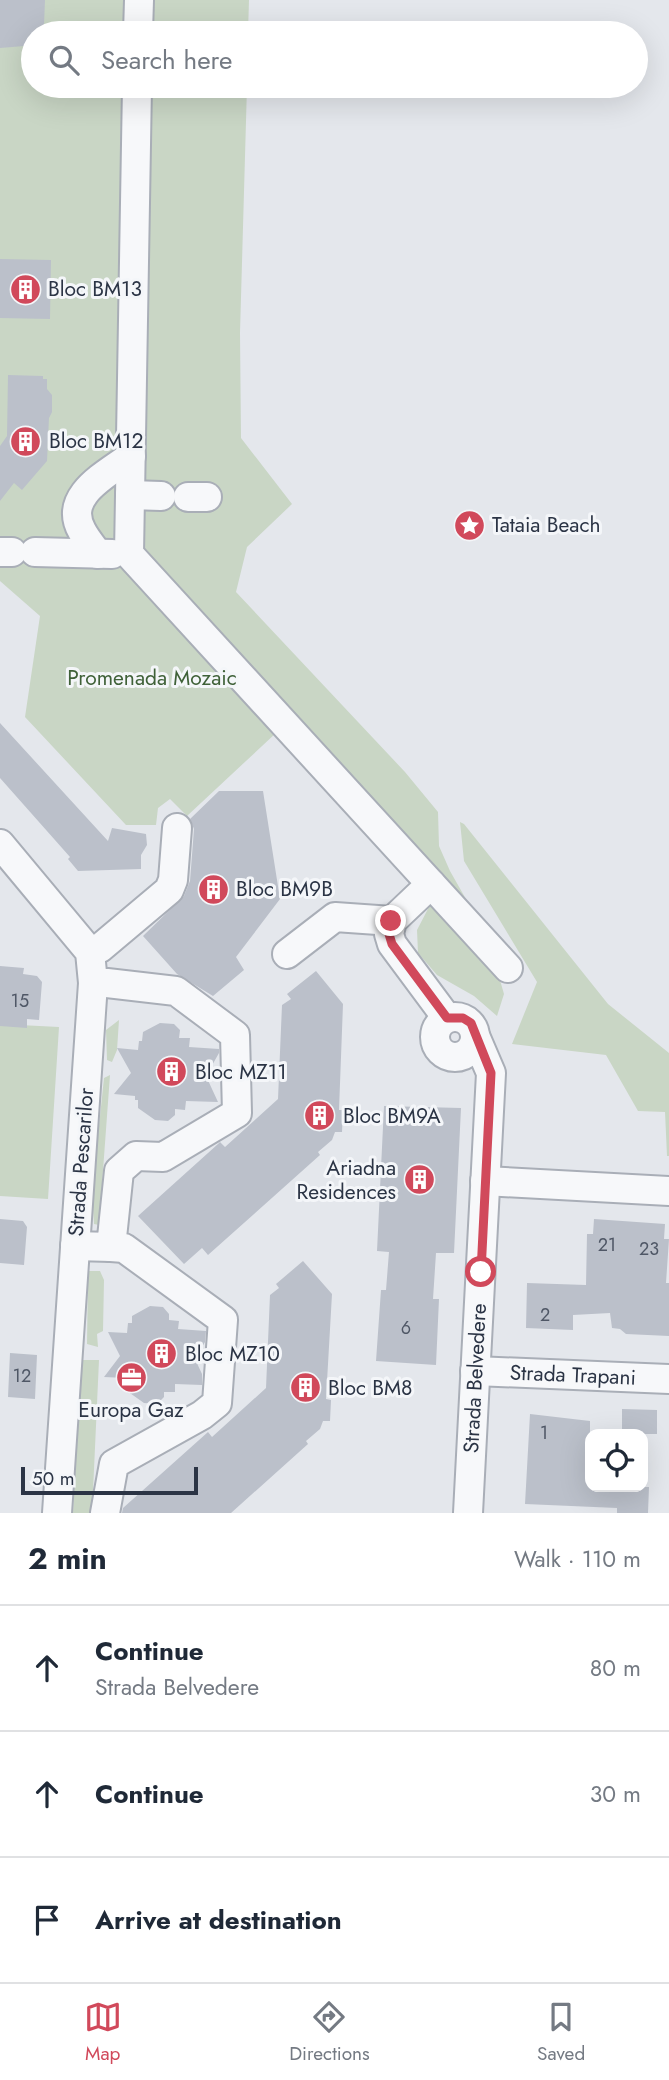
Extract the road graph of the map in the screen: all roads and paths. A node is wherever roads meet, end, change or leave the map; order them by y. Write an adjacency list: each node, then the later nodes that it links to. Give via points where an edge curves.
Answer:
1 (139, 0): 2 (street)
2 (138, 21)
3 (137, 98): 4 (street)
4 (131, 456): 5 (street); 8 (street, via 92,484 79,503 81,530)
5 (130, 495): 6 (street); 9 (street)
6 (160, 496)
7 (16, 552): 8 (street)
8 (99, 554): 9 (street)
9 (129, 554): 12 (street)
10 (177, 828): 14 (street, via 169,890)
11 (0, 844): 14 (street)
12 (431, 884): 13 (street); 16 (street)
13 (391, 921): 15 (street, via 335,917); 18 (street, Strada Belvedere, via 392,944 447,1018 437,1027 436,1045 444,1054 463,1056 476,1038 491,1073)
14 (90, 953): 17 (street, Strada Pescarilor)
15 (287, 954)
16 (508, 968)
17 (93, 983): 20 (street, Strada Pescarilor); 21 (street, via 176,991 235,1035 237,1113 163,1157 136,1156 119,1171)
18 (485, 1181): 19 (street); 22 (street, Strada Belvedere)
19 (669, 1191)
20 (75, 1246): 21 (street); 24 (street, Strada Pescarilor)
21 (111, 1247): 25 (street, via 124,1248 223,1320 217,1403 114,1464)
22 (475, 1371): 23 (street, Strada Trapani); 26 (street, Strada Belvedere)
23 (669, 1379)
24 (57, 1513)
25 (106, 1513)
26 (468, 1513)

